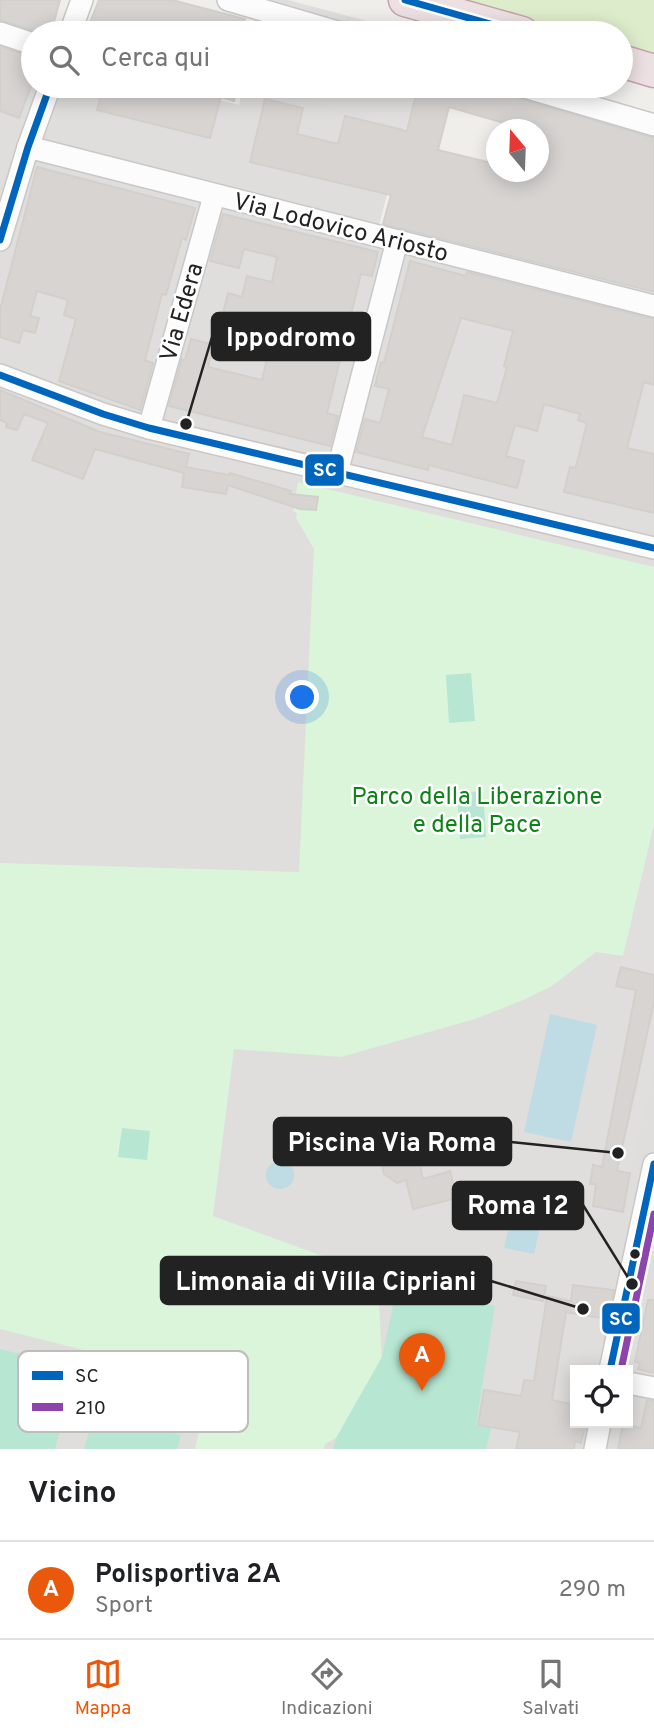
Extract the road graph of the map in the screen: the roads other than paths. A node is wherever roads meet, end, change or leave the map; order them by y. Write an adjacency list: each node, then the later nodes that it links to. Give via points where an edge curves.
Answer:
1 (82, 0): 4 (street)
2 (228, 0): 5 (street)
3 (405, 0): 6 (highway)
4 (74, 21)
5 (300, 21)
6 (480, 21)
7 (0, 33): 8 (street)
8 (21, 40)
9 (633, 65): 10 (highway)
10 (654, 71)
11 (46, 98): 14 (street)
12 (562, 98): 13 (street)
13 (654, 125)
14 (28, 147): 15 (street, Via Lodovico Ariosto); 16 (street)
15 (214, 196): 18 (street, Via Lodovico Ariosto); 21 (street, Via Edera)
16 (5, 208): 17 (street)
17 (0, 240)
18 (397, 241): 19 (street, Via Lodovico Ariosto); 22 (street)
19 (654, 306)
20 (0, 375): 21 (street)
21 (149, 428): 22 (street)
22 (337, 473): 23 (street)
23 (654, 548)
24 (654, 1164): 25 (street)
25 (611, 1365)
26 (633, 1383): 27 (street)
27 (654, 1388)
28 (599, 1428): 29 (street)
29 (595, 1449)

